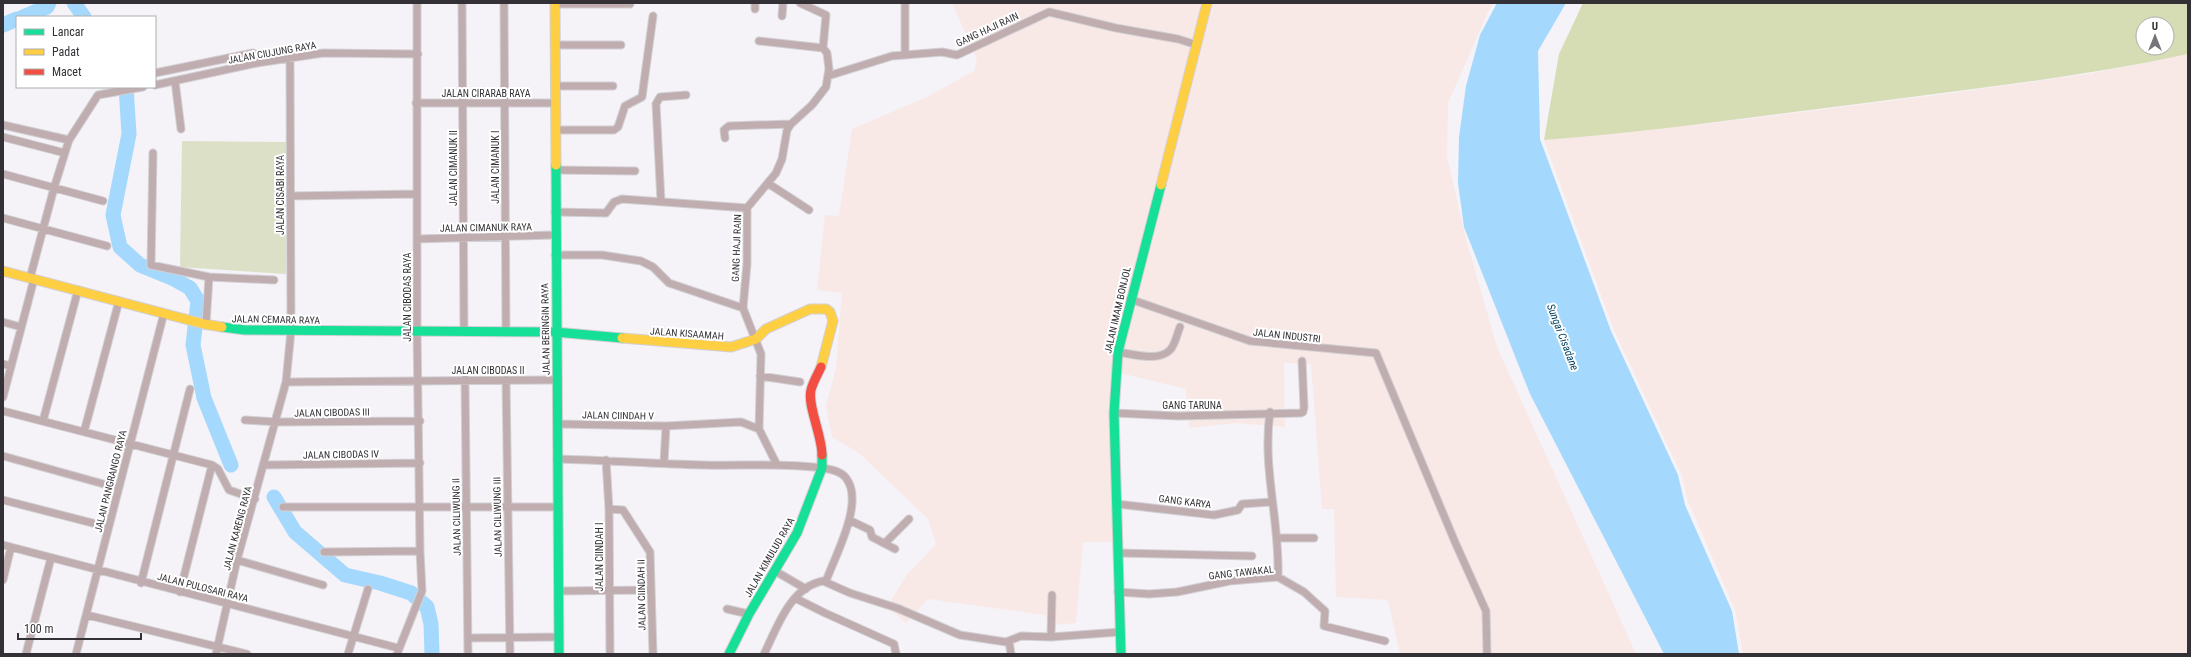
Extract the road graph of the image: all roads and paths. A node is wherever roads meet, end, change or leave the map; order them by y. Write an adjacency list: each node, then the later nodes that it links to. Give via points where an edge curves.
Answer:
1 (417, 3): 17 (street, JALAN CIBODAS RAYA)
2 (462, 3): 30 (street, JALAN CIMANUK II)
3 (504, 3): 31 (street, JALAN CIMANUK I)
4 (783, 3): 11 (street)
5 (800, 3): 16 (street, via 826,15)
6 (905, 3): 18 (street)
7 (1206, 3): 15 (street, JALAN IMAM BONJOL)
8 (554, 4): 9 (street); 13 (street, JALAN BERINGIN RAYA)
9 (630, 4)
10 (653, 16): 36 (street, via 642,97 625,106 618,128)
11 (782, 16)
12 (759, 41): 16 (street)
13 (555, 44): 14 (street); 25 (street, JALAN BERINGIN RAYA)
14 (621, 45)
15 (1197, 46): 18 (street, GANG HAJI RAIN, via 1049,12 957,55 942,52); 67 (street, JALAN IMAM BONJOL)
16 (823, 48): 22 (street, via 827,53)
17 (418, 54): 19 (street, JALAN CIUJUNG RAYA, via 323,53); 29 (street, JALAN CIBODAS RAYA)
18 (905, 54): 22 (street, GANG HAJI RAIN, via 876,60)
19 (290, 60): 20 (street, JALAN CIUJUNG RAYA); 48 (street, JALAN CISABI RAYA)
20 (257, 64): 21 (street, via 253,54); 23 (street, JALAN CIUJUNG RAYA)
21 (156, 73)
22 (828, 76): 34 (street, GANG HAJI RAIN, via 826,87 819,97)
23 (175, 81): 24 (street, JALAN CIUJUNG RAYA); 35 (street)
24 (156, 85)
25 (555, 86): 26 (street); 32 (street, JALAN BERINGIN RAYA)
26 (613, 86)
27 (138, 88): 39 (street, via 96,97)
28 (686, 95): 50 (street, via 660,97 656,104)
29 (416, 103): 30 (street, JALAN CIRARAB RAYA); 47 (street, JALAN CIBODAS RAYA)
30 (463, 103): 31 (street, JALAN CIRARAB RAYA); 57 (street, JALAN CIMANUK II)
31 (504, 103): 32 (street, JALAN CIRARAB RAYA); 58 (street, JALAN CIMANUK I)
32 (556, 103): 36 (street, JALAN BERINGIN RAYA)
33 (3, 124): 39 (street)
34 (791, 124): 38 (street, via 729,126 724,130); 45 (street, GANG HAJI RAIN, via 787,130 782,160)
35 (181, 129)
36 (556, 130): 42 (street, JALAN BERINGIN RAYA)
37 (3, 137): 40 (street)
38 (725, 138)
39 (69, 140): 40 (street)
40 (65, 153): 46 (street)
41 (153, 153): 63 (street, via 150,262 156,267)
42 (555, 170): 43 (street); 53 (street, JALAN BERINGIN RAYA)
43 (635, 171)
44 (3, 174): 46 (street)
45 (769, 184): 51 (street, GANG HAJI RAIN); 52 (street)
46 (54, 188): 49 (street); 55 (street)
47 (417, 194): 48 (street); 59 (street, JALAN CIBODAS RAYA)
48 (290, 196): 76 (street, JALAN CISABI RAYA)
49 (103, 202)
50 (661, 202): 51 (street); 53 (street, via 622,199 614,202 606,213)
51 (747, 208): 69 (street, GANG HAJI RAIN, via 747,264)
52 (809, 210)
53 (555, 212): 56 (street, JALAN BERINGIN RAYA)
54 (3, 218): 55 (street)
55 (43, 229): 60 (street); 64 (street)
56 (555, 235): 58 (street, JALAN CIMANUK RAYA); 61 (street, JALAN BERINGIN RAYA)
57 (464, 237): 58 (street, JALAN CIMANUK RAYA); 59 (street, JALAN CIMANUK RAYA); 78 (street, JALAN CIMANUK II)
58 (505, 237): 79 (street, JALAN CIMANUK I)
59 (417, 239): 77 (street, JALAN CIBODAS RAYA)
60 (107, 246)
61 (555, 255): 69 (street, via 602,255 641,261 653,267 669,283); 80 (street, JALAN BERINGIN RAYA)
62 (3, 271): 64 (street, JALAN CEMARA RAYA)
63 (209, 277): 65 (street); 73 (street)
64 (32, 278): 66 (street, JALAN CEMARA RAYA); 74 (street)
65 (274, 280)
66 (78, 290): 68 (street, JALAN CEMARA RAYA); 99 (street)
67 (1130, 299): 82 (street, JALAN IMAM BONJOL); 187 (street, JALAN INDUSTRI, via 1250,341 1376,353 1486,611)
68 (119, 301): 70 (street, JALAN CEMARA RAYA); 105 (street)
69 (743, 308): 81 (street)
70 (164, 312): 73 (street, JALAN CEMARA RAYA); 106 (street, JALAN PANGRANGO RAYA)
71 (830, 312): 81 (street, JALAN KISAAMAH, via 826,309 810,309 766,329); 116 (street, JALAN KIMULUD RAYA, via 833,320 831,333 824,361 811,390 810,400 822,441)
72 (3, 322): 74 (street)
73 (205, 324): 76 (street, JALAN CEMARA RAYA, via 235,330)
74 (22, 327): 85 (street)
75 (1180, 327): 82 (street, via 1170,350 1165,354 1155,356)
76 (291, 331): 77 (street, JALAN CEMARA RAYA); 91 (street)
77 (417, 331): 78 (street, JALAN CEMARA RAYA); 87 (street, JALAN CIBODAS RAYA)
78 (464, 332): 79 (street, JALAN CEMARA RAYA)
79 (506, 332): 80 (street, JALAN CEMARA RAYA)
80 (556, 332): 81 (street, JALAN KISAAMAH, via 720,347 741,345); 90 (street, JALAN BERINGIN RAYA)
81 (756, 340): 86 (street, via 761,354)
82 (1118, 352): 97 (street, JALAN IMAM BONJOL)
83 (1302, 362): 96 (street, GANG TARUNA, via 1303,412)
84 (3, 364): 85 (street)
85 (11, 366): 94 (street)
86 (760, 376): 92 (street); 104 (street)
87 (419, 380): 88 (street, JALAN CIBODAS II); 91 (street, JALAN CIBODAS II); 100 (street, JALAN CIBODAS RAYA)
88 (465, 380): 89 (street, JALAN CIBODAS II); 126 (street, JALAN CILIWUNG II)
89 (506, 380): 90 (street, JALAN CIBODAS II); 122 (street, JALAN CILIWUNG III)
90 (556, 380): 102 (street, JALAN BERINGIN RAYA)
91 (286, 382): 101 (street)
92 (800, 382)
93 (190, 389): 107 (street)
94 (3, 397)
95 (3, 411): 99 (street)
96 (1270, 412): 97 (street, GANG TARUNA, via 1178,416); 120 (street, via 1266,442)
97 (1114, 413): 121 (street, JALAN IMAM BONJOL)
98 (245, 420): 101 (street, JALAN CIBODAS III)
99 (44, 421): 105 (street)
100 (420, 421): 101 (street, JALAN CIBODAS III); 112 (street, JALAN CIBODAS RAYA)
101 (276, 422): 114 (street)
102 (557, 424): 103 (street, JALAN CIINDAH V); 109 (street, JALAN BERINGIN RAYA)
103 (666, 426): 104 (street, via 741,422); 111 (street, JALAN CIINDAH V)
104 (759, 429): 115 (street)
105 (84, 432): 106 (street)
106 (130, 444): 107 (street); 117 (street, JALAN PANGRANGO RAYA)
107 (173, 455): 113 (street); 148 (street)
108 (3, 456): 117 (street)
109 (557, 459): 110 (street); 123 (street, JALAN BERINGIN RAYA)
110 (606, 460): 111 (street); 127 (street, JALAN CIINDAH I)
111 (664, 462): 115 (street, via 701,465)
112 (420, 463): 114 (street, JALAN CIBODAS IV); 125 (street, JALAN CIBODAS RAYA)
113 (212, 465): 118 (street, via 218,469 229,490); 155 (street)
114 (263, 465): 118 (street, JALAN KARENG RAYA)
115 (777, 465): 116 (street)
116 (822, 468): 129 (street, via 839,472 846,477 850,485 852,508); 144 (street, JALAN KIMULUD RAYA, via 805,517)
117 (118, 488): 130 (street, JALAN PANGRANGO RAYA)
118 (253, 498): 142 (street, JALAN KARENG RAYA)
119 (3, 500): 130 (street)
120 (1271, 502): 121 (street, GANG KARYA, via 1242,504 1238,510 1214,515); 131 (street)
121 (1117, 504): 139 (street, JALAN IMAM BONJOL)
122 (507, 506): 123 (street); 126 (street); 166 (street, JALAN CILIWUNG III)
123 (557, 506): 153 (street, JALAN BERINGIN RAYA)
124 (283, 507): 125 (street)
125 (420, 507): 126 (street); 137 (street, JALAN CIBODAS RAYA)
126 (466, 507): 168 (street, JALAN CILIWUNG II)
127 (609, 509): 152 (street, JALAN CIINDAH II, via 623,510 649,550); 154 (street, JALAN CIINDAH I)
128 (909, 519): 133 (street)
129 (849, 520): 133 (street, via 870,530 872,537); 147 (street)
130 (108, 527): 143 (street, JALAN PANGRANGO RAYA)
131 (1277, 538): 132 (street); 145 (street)
132 (1314, 538)
133 (885, 543): 136 (street)
134 (3, 545): 135 (street, JALAN PULOSARI RAYA)
135 (11, 547): 141 (street, JALAN PULOSARI RAYA); 146 (street)
136 (895, 549)
137 (420, 551): 138 (street); 172 (street, JALAN CIBODAS RAYA, via 422,591)
138 (324, 552)
139 (1118, 553): 140 (street); 156 (street, JALAN IMAM BONJOL)
140 (1252, 556)
141 (52, 558): 143 (street, JALAN PULOSARI RAYA); 173 (street)
142 (238, 560): 149 (street); 159 (street, JALAN KARENG RAYA)
143 (98, 571): 148 (street, JALAN PULOSARI RAYA); 162 (street, JALAN PANGRANGO RAYA)
144 (775, 571): 151 (street); 161 (street, JALAN KIMULUD RAYA)
145 (1278, 577): 156 (street, GANG TAWAKAL, via 1230,581 1177,592); 170 (street, GANG TAWAKAL, via 1304,592 1325,611 1324,626)
146 (3, 580)
147 (826, 581): 151 (street, via 816,582); 169 (street, via 850,593 896,608 951,632)
148 (141, 583): 155 (street, JALAN PULOSARI RAYA)
149 (323, 585)
150 (368, 589): 164 (street)
151 (806, 589): 158 (street)
152 (651, 590): 154 (street); 181 (street, JALAN CIINDAH II)
153 (558, 591): 154 (street); 165 (street, JALAN BERINGIN RAYA)
154 (609, 591): 180 (street, JALAN CIINDAH I)
155 (180, 592): 159 (street, JALAN PULOSARI RAYA)
156 (1118, 592): 163 (street, JALAN IMAM BONJOL)
157 (1052, 595): 167 (street)
158 (795, 598): 183 (street, via 786,608); 184 (street, via 894,644)
159 (227, 604): 164 (street, JALAN PULOSARI RAYA); 171 (street, JALAN KARENG RAYA)
160 (727, 609): 161 (street)
161 (749, 614): 182 (street, JALAN KIMULUD RAYA)
162 (87, 615): 171 (street); 174 (street, JALAN PANGRANGO RAYA)
163 (1120, 632): 167 (street); 186 (street, JALAN IMAM BONJOL)
164 (353, 635): 172 (street, JALAN PULOSARI RAYA); 176 (street)
165 (559, 636): 166 (street); 179 (street, JALAN BERINGIN RAYA)
166 (510, 637): 168 (street); 178 (street, JALAN CILIWUNG III)
167 (1051, 637): 169 (street, via 1021,636)
168 (468, 638): 177 (street, JALAN CILIWUNG II)
169 (1009, 641): 185 (street)
170 (1385, 641)
171 (217, 650): 175 (street)
172 (397, 651)
173 (26, 654)
174 (76, 654)
175 (247, 654)
176 (348, 654)
177 (468, 654)
178 (510, 654)
179 (559, 654)
180 (610, 654)
181 (653, 654)
182 (729, 654)
183 (764, 654)
184 (896, 654)
185 (1011, 654)
186 (1121, 654)
187 (1487, 654)

